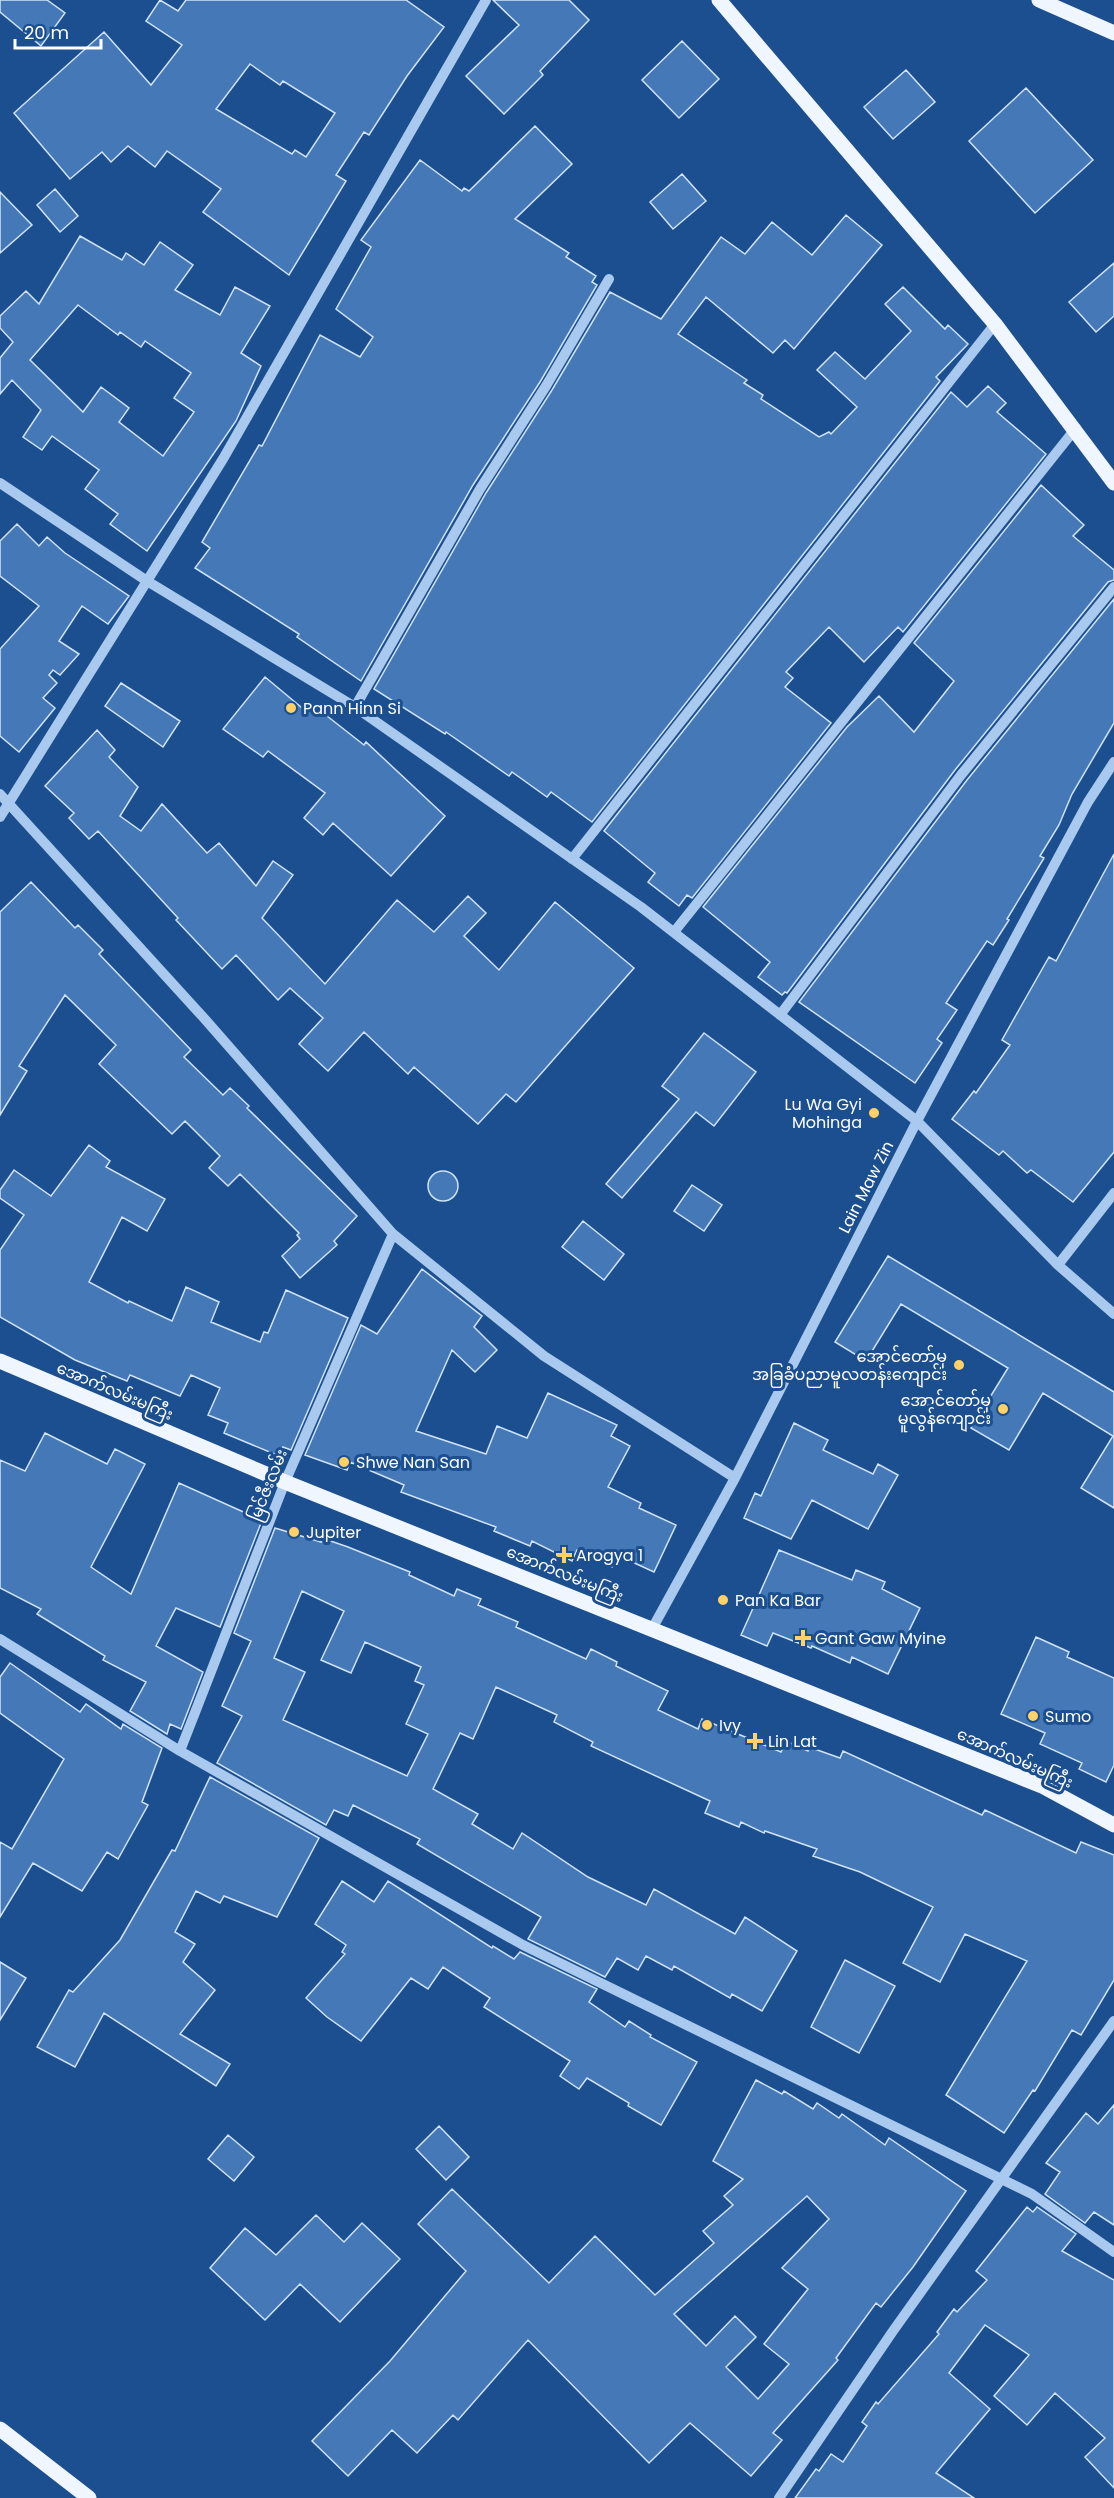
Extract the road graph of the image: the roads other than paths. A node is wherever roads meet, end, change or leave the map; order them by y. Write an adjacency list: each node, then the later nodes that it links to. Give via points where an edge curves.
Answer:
1 (486, 0): 10 (street, via 228,449)
2 (719, 0): 6 (main road)
3 (1039, 0): 4 (main road)
4 (1114, 33)
5 (609, 279): 12 (street, via 480,489)
6 (995, 324): 7 (main road); 16 (street)
7 (1076, 428): 9 (main road); 17 (street)
8 (0, 483): 10 (street)
9 (1114, 483)
10 (147, 581): 12 (street); 14 (street)
11 (1114, 587): 18 (street, via 961,775)
12 (355, 707): 16 (street)
13 (1114, 762): 19 (street, Lain Maw Zin, via 1088,802)
14 (4, 798): 15 (street); 21 (street)
15 (0, 817)
16 (572, 859): 17 (street)
17 (674, 932): 18 (street)
18 (780, 1015): 19 (street)
19 (916, 1121): 22 (street); 25 (street, Lain Maw Zin)
20 (1114, 1193): 22 (street)
21 (393, 1234): 25 (street, via 544,1356); 26 (street, မြင်ဇီးလမ်း)
22 (1058, 1265): 23 (street)
23 (1114, 1314)
24 (0, 1361): 26 (main road, အောက်လမ်းမကြီး)
25 (735, 1478): 27 (street, Lain Maw Zin)
26 (285, 1482): 27 (main road, အောက်လမ်းမကြီး); 29 (street, မြင်ဇီးလမ်း)
27 (652, 1629): 30 (main road, အောက်လမ်းမကြီး, via 1041,1786)
28 (0, 1639): 29 (street)
29 (180, 1751): 32 (street, via 523,1945)
30 (1114, 1825)
31 (1114, 2021): 32 (street)
32 (1000, 2180): 33 (street, via 1032,2194); 36 (street)
33 (1114, 2253)
34 (0, 2429): 35 (main road)
35 (89, 2498)
36 (779, 2498)

